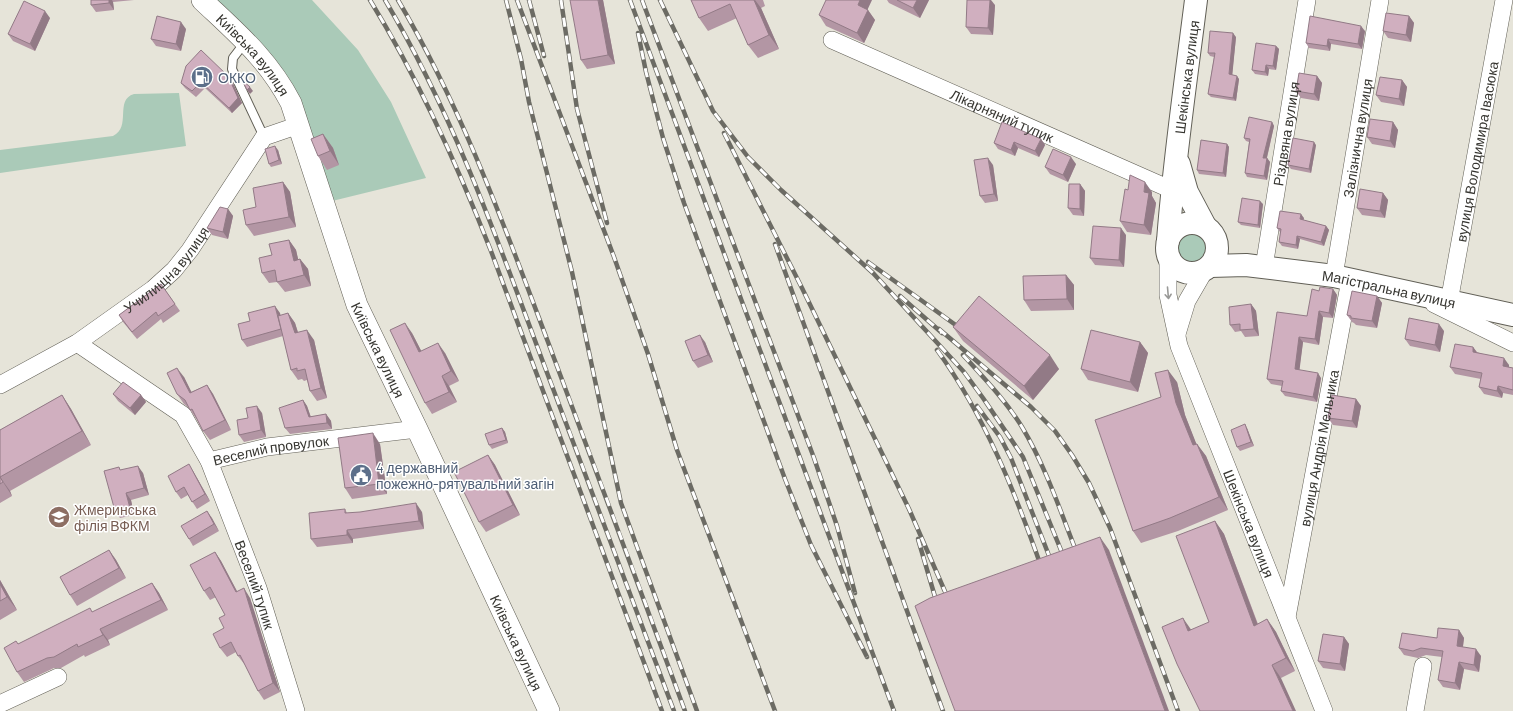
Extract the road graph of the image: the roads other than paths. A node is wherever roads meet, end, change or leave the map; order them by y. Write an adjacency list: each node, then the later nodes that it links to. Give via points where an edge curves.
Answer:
1 (202, 0): 7 (street, Київська вулиця)
2 (1196, 0): 10 (main road, Шекінська вулиця)
3 (1307, 0): 14 (street, Різдвяна вулиця)
4 (1380, 0): 16 (street, Залізнична вулиця)
5 (1504, 0): 18 (street, вулиця Володимира Івасюка)
6 (832, 40): 11 (street, Лікарняний тупик)
7 (246, 41): 8 (street, Київська вулиця, via 280,82); 9 (lane, via 233,58 232,69)
8 (299, 125): 9 (street); 24 (street, Київська вулиця, via 354,298)
9 (264, 137): 21 (street, Училищна вулиця, via 190,250 174,270 153,289)
10 (1178, 155): 11 (main road, Шекінська вулиця); 12 (main road, Шекінська вулиця, via 1187,192)
11 (1172, 190): 13 (main road, Шекінська вулиця)
12 (1210, 231): 13 (main road, via 1193,222 1180,225 1174,230); 14 (main road, Магістральна вулиця); 15 (main road, via 1218,248 1214,260)
13 (1168, 247): 15 (main road, via 1174,265 1179,270 1192,273); 20 (street, Шекінська вулиця, one-way to 20, via 1168,295)
14 (1264, 267): 15 (main road, Магістральна вулиця, via 1228,265); 16 (main road, Магістральна вулиця)
15 (1207, 268): 20 (street, via 1187,301)
16 (1342, 278): 17 (main road, Магістральна вулиця); 26 (street, вулиця Андрія Мельника)
17 (1416, 295): 18 (main road, Магістральна вулиця); 22 (street)
18 (1449, 302): 19 (main road, Магістральна вулиця)
19 (1513, 315)
20 (1176, 336): 26 (street, Шекінська вулиця)
21 (77, 343): 23 (street, Училищна вулиця); 25 (street, Веселий провулок, via 183,415)
22 (1513, 343)
23 (0, 385)
24 (417, 429): 25 (street, Веселий провулок, via 267,447); 31 (street, Київська вулиця)
25 (209, 461): 30 (street, Веселий тупик, via 258,588)
26 (1287, 617): 32 (street, Шекінська вулиця)
27 (1423, 666): 33 (street)
28 (58, 677): 29 (street)
29 (0, 704)
30 (296, 711)
31 (549, 711)
32 (1324, 711)
33 (1415, 711)

